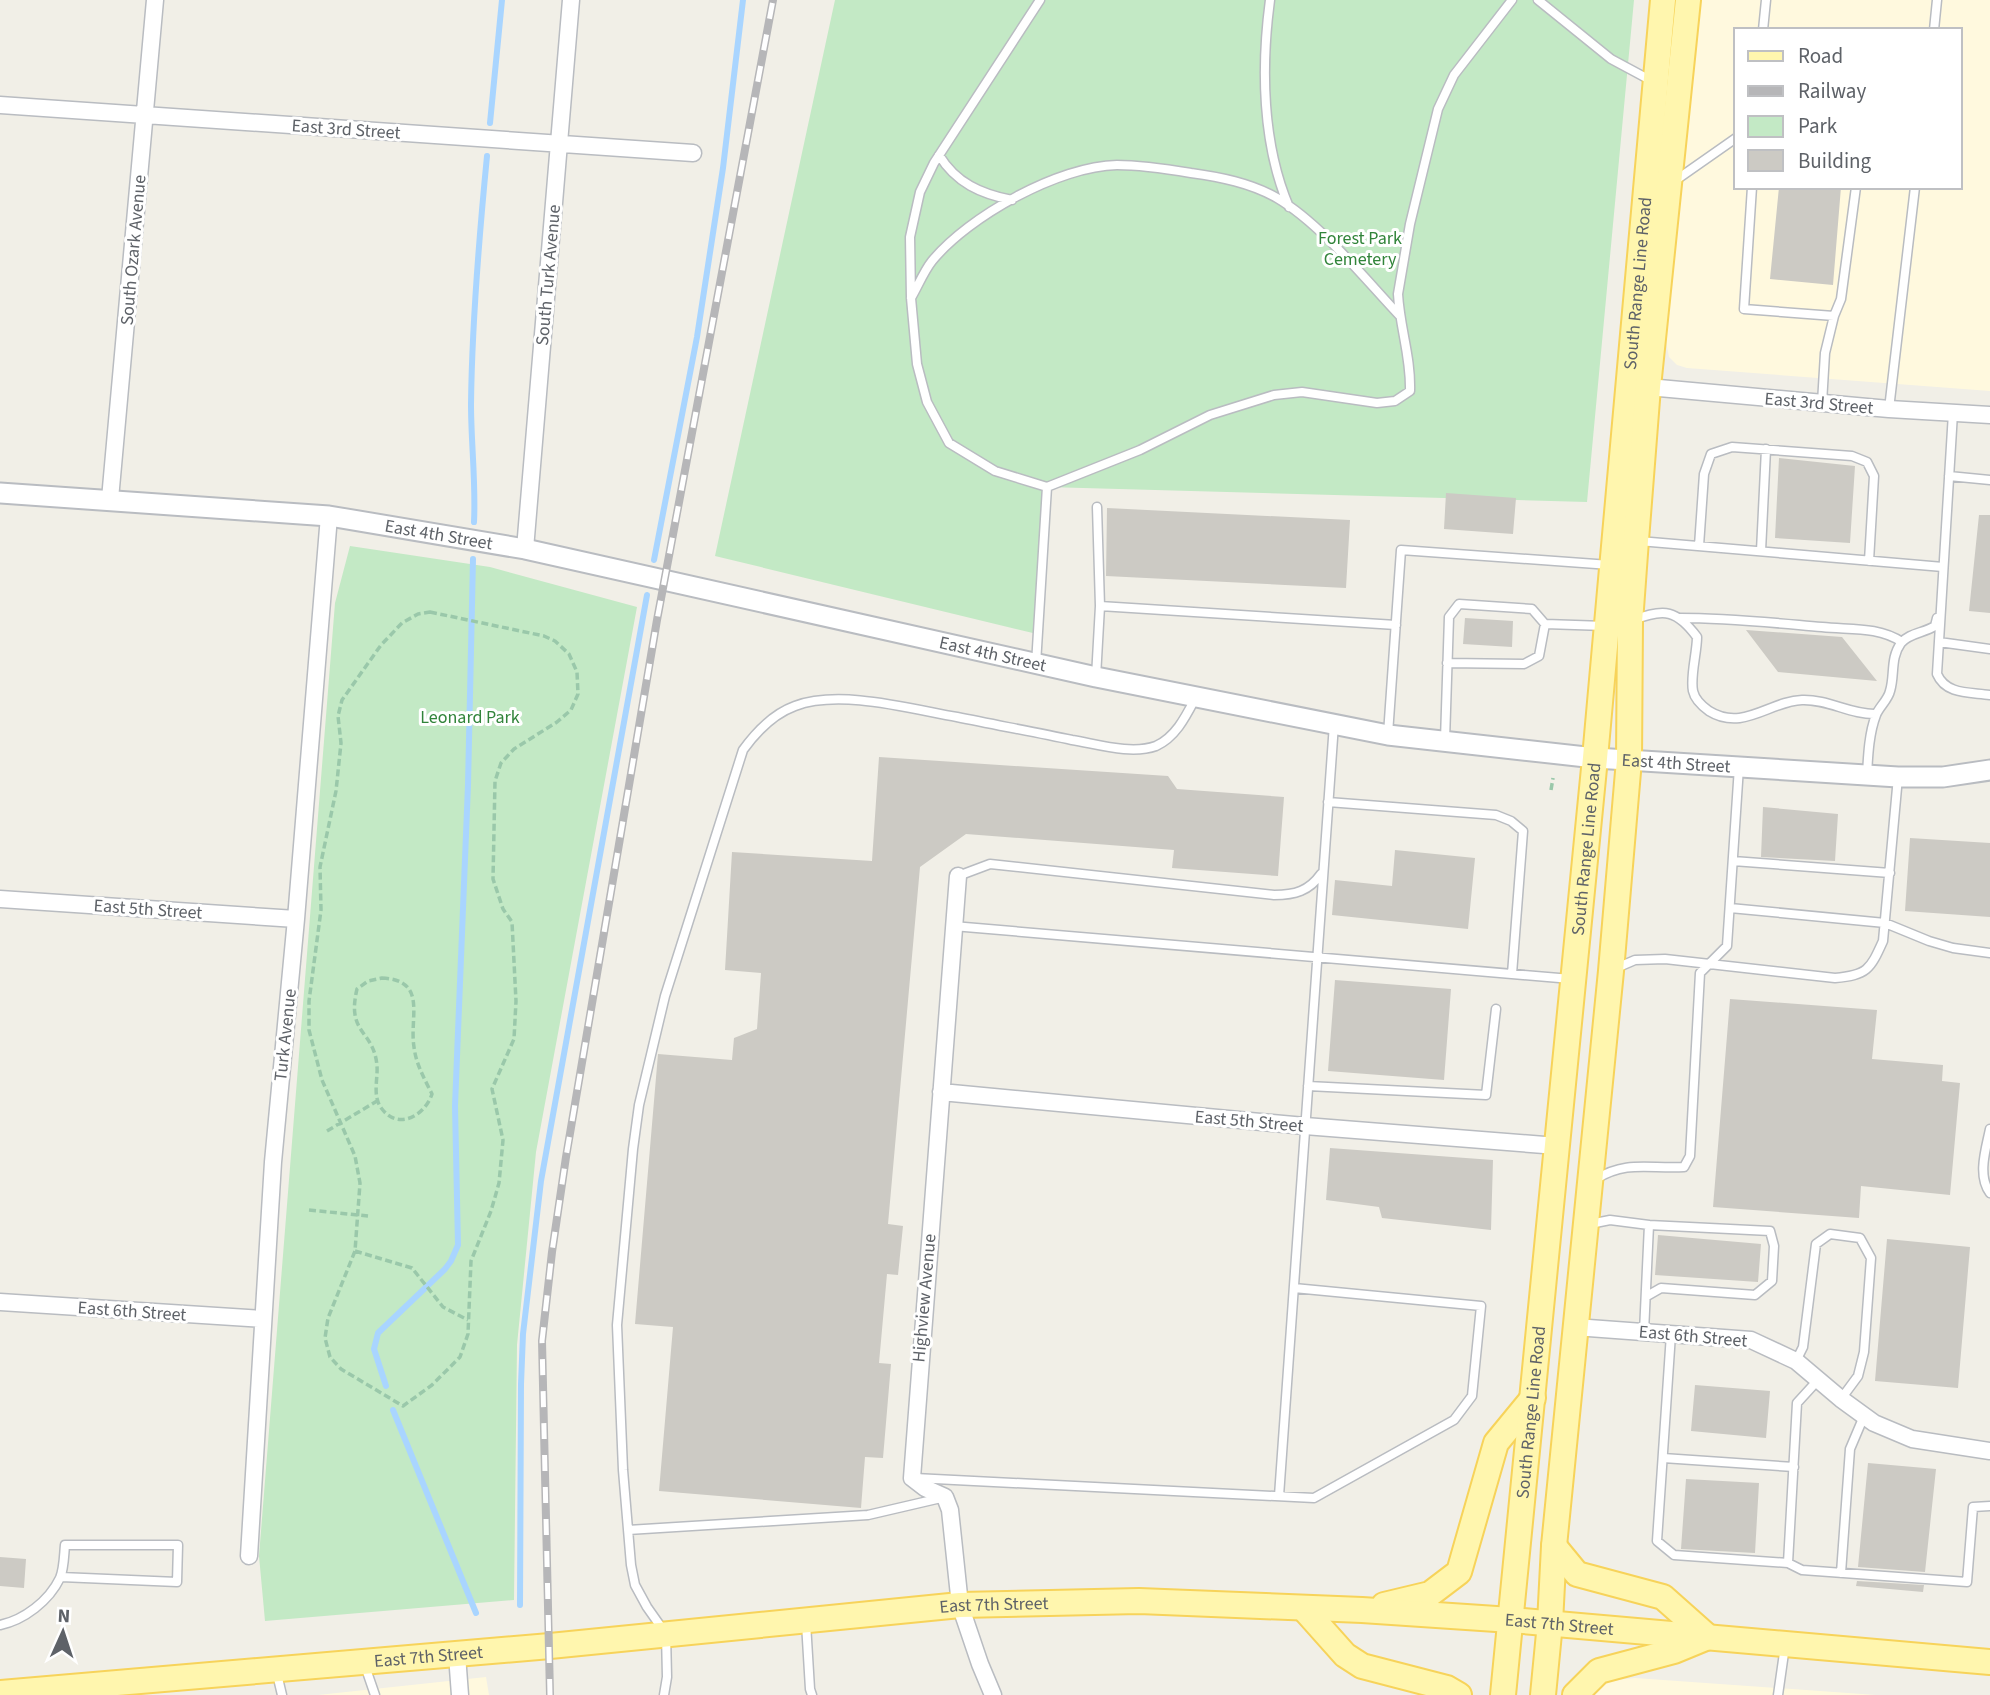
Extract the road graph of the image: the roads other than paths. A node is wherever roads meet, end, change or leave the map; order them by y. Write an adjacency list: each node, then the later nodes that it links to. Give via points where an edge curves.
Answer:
1 (155, 0): 15 (street, South Ozark Avenue)
2 (571, 0): 17 (street, South Turk Avenue)
3 (1041, 0): 19 (lane)
4 (1270, 0): 25 (lane, via 1266,96 1279,184)
5 (1513, 0): 27 (lane, via 1454,75 1438,108 1410,224)
6 (1538, 0): 13 (lane, via 1611,59)
7 (1663, 0): 13 (main road, South Range Line Road)
8 (1688, 0): 20 (main road, South Range Line Road)
9 (1766, 0): 11 (lane)
10 (1937, 0): 12 (lane)
11 (1763, 28)
12 (1934, 28)
13 (1656, 84): 47 (main road, South Range Line Road)
14 (0, 106): 15 (street, East 3rd Street)
15 (145, 115): 17 (street, East 3rd Street); 39 (street, South Ozark Avenue)
16 (1734, 139): 20 (lane)
17 (559, 144): 18 (street, East 3rd Street); 44 (street, South Turk Avenue)
18 (693, 153)
19 (939, 155): 24 (lane, via 965,184); 26 (lane, via 920,192 910,237)
20 (1669, 185): 29 (main road, South Range Line Road)
21 (1752, 189): 28 (lane, via 1744,309)
22 (1856, 189): 28 (lane, via 1841,299)
23 (1915, 189): 31 (lane)
24 (1012, 200): 25 (lane, via 1065,175 1115,165 1157,167 1240,182); 26 (lane, via 957,236 931,262)
25 (1290, 208): 27 (lane)
26 (911, 298): 37 (lane, via 917,364 927,402 949,443 995,471)
27 (1399, 316): 37 (lane, via 1411,365 1410,391 1395,401 1377,403 1302,392 1274,395 1210,415 1140,450)
28 (1834, 316): 30 (lane, via 1825,353)
29 (1648, 387): 30 (street, East 3rd Street); 42 (main road, South Range Line Road)
30 (1822, 403): 31 (street, East 3rd Street)
31 (1889, 409): 32 (street, East 3rd Street)
32 (1953, 413): 33 (street, East 3rd Street); 35 (lane)
33 (1990, 415)
34 (1766, 449): 43 (lane, via 1732,447 1710,454 1704,474); 45 (lane); 46 (lane, via 1852,456 1867,462 1874,476)
35 (1949, 475): 36 (lane); 48 (lane)
36 (1990, 480)
37 (1046, 487): 59 (lane)
38 (0, 493): 39 (street, East 4th Street)
39 (110, 499): 41 (street, East 4th Street)
40 (1097, 507): 50 (lane)
41 (329, 516): 44 (street, East 4th Street); 80 (street, Turk Avenue)
42 (1636, 540): 43 (lane); 53 (main road, South Range Line Road)
43 (1699, 546): 45 (lane)
44 (525, 549): 59 (street, East 4th Street)
45 (1761, 551): 46 (lane)
46 (1869, 561): 48 (lane)
47 (1613, 565): 53 (main road, South Range Line Road); 54 (lane, via 1401,550)
48 (1943, 567): 49 (lane)
49 (1941, 605): 55 (lane, via 1935,626); 56 (lane)
50 (1100, 606): 54 (lane); 60 (lane)
51 (1679, 618): 53 (lane, via 1668,612 1650,613); 55 (lane, via 1863,629 1890,634); 63 (lane, via 1697,637 1693,690 1700,705 1718,716 1738,719 1802,700)
52 (1545, 624): 53 (lane); 58 (lane, via 1538,656 1524,664); 58 (lane, via 1532,609 1459,604 1449,617)
53 (1619, 624): 67 (main road, South Range Line Road); 68 (main road, South Range Line Road)
54 (1396, 625): 65 (lane)
55 (1902, 642): 63 (lane, via 1893,659 1890,692)
56 (1939, 642): 57 (lane); 61 (lane, via 1937,674 1941,684)
57 (1990, 649)
58 (1447, 663): 66 (lane)
59 (1036, 664): 60 (street, East 4th Street)
60 (1096, 677): 62 (street, East 4th Street)
61 (1990, 695)
62 (1196, 697): 64 (street, East 4th Street); 118 (lane, via 1172,736 1142,749 846,700 795,706 758,730 743,750 665,996 639,1105 617,1325)
63 (1876, 714): 71 (lane)
64 (1334, 724): 65 (street, East 4th Street); 73 (lane)
65 (1388, 735): 66 (street, East 4th Street)
66 (1445, 742): 67 (street, East 4th Street)
67 (1595, 758): 68 (street, East 4th Street); 88 (main road, South Range Line Road)
68 (1629, 760): 69 (street, East 4th Street); 86 (main road, South Range Line Road)
69 (1740, 767): 71 (street, East 4th Street); 74 (lane)
70 (1990, 770): 72 (street, East 4th Street)
71 (1867, 775): 72 (street, East 4th Street)
72 (1898, 777): 76 (lane)
73 (1328, 802): 75 (lane); 87 (lane, via 1496,815 1523,831)
74 (1733, 861): 76 (lane); 79 (lane)
75 (1323, 871): 77 (lane, via 1312,886 1292,895 990,864); 84 (lane)
76 (1890, 873): 81 (lane)
77 (958, 876): 82 (street, Highview Avenue)
78 (0, 899): 80 (street, East 5th Street)
79 (1730, 908): 81 (lane); 85 (lane, via 1727,946)
80 (296, 919): 102 (street, Turk Avenue)
81 (1885, 923): 83 (lane, via 1953,948); 85 (lane, via 1873,964 1857,976 1835,978)
82 (953, 926): 84 (lane); 91 (street, Highview Avenue)
83 (1990, 953)
84 (1317, 958): 87 (lane); 90 (lane)
85 (1710, 964): 86 (lane, via 1635,960); 95 (lane, via 1700,973 1690,1156 1684,1167 1629,1166)
86 (1611, 971): 95 (main road, South Range Line Road)
87 (1513, 974): 88 (lane)
88 (1574, 979): 94 (main road, South Range Line Road)
89 (1496, 1009): 90 (lane, via 1486,1095)
90 (1308, 1086): 92 (lane)
91 (941, 1092): 92 (street, East 5th Street); 114 (street, Highview Avenue)
92 (1305, 1126): 94 (street, East 5th Street); 99 (lane)
93 (1990, 1129): 96 (lane, via 1984,1168)
94 (1558, 1146): 108 (main road, South Range Line Road)
95 (1590, 1183): 97 (main road, South Range Line Road)
96 (1990, 1193)
97 (1587, 1225): 98 (lane, via 1610,1220); 103 (main road, South Range Line Road)
98 (1649, 1225): 100 (lane); 100 (lane, via 1770,1231 1774,1246 1772,1281 1755,1295 1661,1288)
99 (1294, 1287): 115 (lane); 115 (lane, via 1481,1306 1472,1396 1454,1420 1314,1498)
100 (1647, 1296): 104 (lane)
101 (0, 1302): 102 (street, East 6th Street)
102 (263, 1319): 120 (street, Turk Avenue)
103 (1575, 1327): 104 (street, East 6th Street); 119 (main road, South Range Line Road)
104 (1644, 1332): 105 (street, East 6th Street)
105 (1671, 1334): 106 (street, East 6th Street, via 1751,1340); 112 (lane)
106 (1796, 1361): 107 (street, East 6th Street); 109 (lane, via 1803,1347 1816,1244 1830,1234 1860,1238 1871,1258 1864,1352 1858,1376)
107 (1818, 1380): 109 (street, East 6th Street); 113 (lane, via 1797,1403)
108 (1533, 1398): 126 (main road, via 1496,1443 1459,1572 1430,1594); 128 (main road, South Range Line Road)
109 (1841, 1399): 110 (street, East 6th Street)
110 (1864, 1416): 111 (street, East 6th Street, via 1912,1439); 122 (lane, via 1850,1449)
111 (1990, 1451)
112 (1663, 1458): 113 (lane); 121 (lane, via 1657,1541 1674,1555)
113 (1794, 1466): 121 (lane)
114 (912, 1478): 115 (lane); 116 (street)
115 (1279, 1496)
116 (945, 1497): 118 (lane, via 868,1515); 124 (street)
117 (1990, 1506): 122 (lane, via 1973,1507 1968,1582)
118 (628, 1530): 131 (lane, via 635,1584)
119 (1555, 1546): 129 (main road, South Range Line Road); 132 (main road, via 1577,1574 1663,1597)
120 (249, 1556)
121 (1788, 1563): 122 (lane, via 1802,1570)
122 (1841, 1573)
123 (61, 1577): 123 (lane, via 65,1545 178,1545 177,1582); 130 (lane, via 34,1609 15,1622)
124 (960, 1605): 125 (main road, East 7th Street, via 1139,1601); 127 (main road, East 7th Street); 144 (street)
125 (1304, 1609): 126 (main road, East 7th Street); 145 (main road, via 1345,1655 1362,1666)
126 (1362, 1610): 128 (main road, East 7th Street)
127 (806, 1620): 131 (main road, East 7th Street); 143 (lane)
128 (1511, 1620): 129 (main road, East 7th Street); 146 (main road, South Range Line Road)
129 (1550, 1623): 132 (main road, East 7th Street); 147 (main road, South Range Line Road)
130 (0, 1625)
131 (666, 1634): 134 (main road, East 7th Street); 142 (lane)
132 (1708, 1637): 133 (main road, East 7th Street); 148 (main road, via 1599,1671)
133 (1785, 1644): 135 (main road, East 7th Street); 149 (lane)
134 (457, 1655): 136 (main road, East 7th Street); 141 (street)
135 (1990, 1662)
136 (364, 1663): 137 (main road, East 7th Street); 140 (lane)
137 (276, 1671): 138 (main road, East 7th Street); 139 (lane)
138 (0, 1693)
139 (282, 1695)
140 (375, 1695)
141 (460, 1695)
142 (664, 1695)
143 (812, 1695)
144 (993, 1695)
145 (1459, 1695)
146 (1503, 1695)
147 (1543, 1695)
148 (1575, 1695)
149 (1779, 1695)

